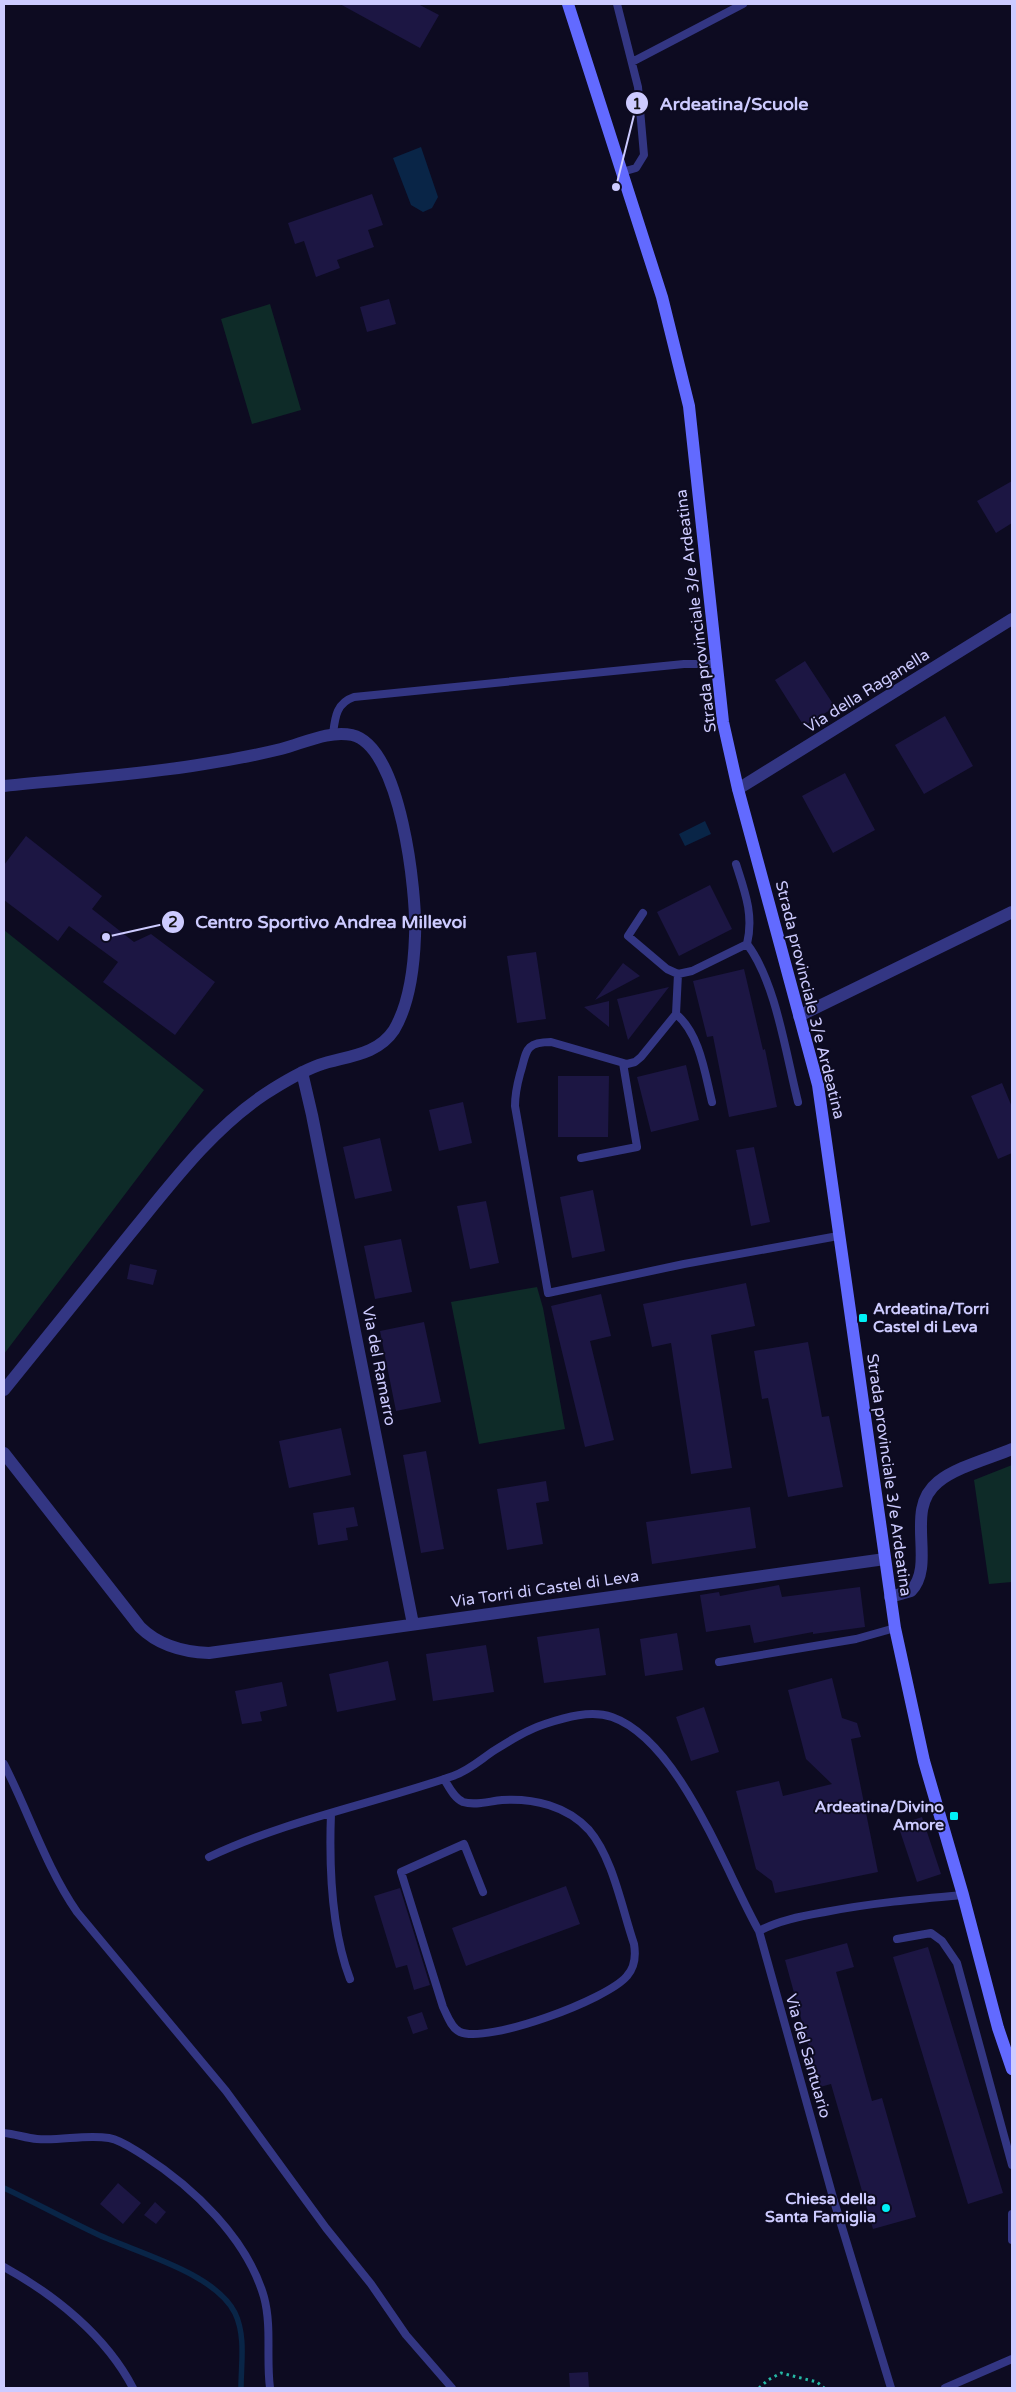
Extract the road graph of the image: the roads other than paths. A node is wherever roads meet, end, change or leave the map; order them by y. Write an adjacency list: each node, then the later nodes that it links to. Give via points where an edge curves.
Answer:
1 (568, 4): 5 (main road, Strada provinciale 3/e Ardeatina)
2 (617, 4): 4 (lane)
3 (743, 4): 4 (lane)
4 (632, 62): 5 (lane, via 638,87 644,155 636,168)
5 (622, 172): 7 (main road, Strada provinciale 3/e Ardeatina, via 662,298 689,406)
6 (1012, 619): 10 (street, Via della Raganella)
7 (716, 664): 8 (lane, via 684,664 354,697 339,707); 10 (main road, Strada provinciale 3/e Ardeatina)
8 (333, 734): 9 (street, via 201,765); 19 (street, via 357,737 371,745 380,760 405,836 413,881 416,932 402,1015 387,1038 363,1053)
9 (4, 786)
10 (738, 789): 17 (main road, Strada provinciale 3/e Ardeatina)
11 (736, 864): 14 (lane, via 750,908)
12 (1012, 912): 17 (street)
13 (643, 913): 15 (lane, via 628,936 667,969)
14 (747, 944): 15 (lane, via 692,971); 21 (lane, via 767,981)
15 (678, 974): 16 (lane)
16 (676, 1014): 18 (lane, via 641,1057 635,1062); 20 (lane, via 687,1026 695,1044)
17 (799, 1016): 23 (main road, Strada provinciale 3/e Ardeatina, via 818,1085)
18 (623, 1062): 22 (lane, via 637,1147); 25 (lane, via 551,1042 534,1044 523,1057 515,1106 548,1292)
19 (302, 1072): 26 (street, via 263,1095 234,1118 186,1165); 31 (street, Via del Ramarro)
20 (712, 1102)
21 (798, 1102)
22 (581, 1158)
23 (838, 1236): 25 (lane); 29 (main road, Strada provinciale 3/e Ardeatina)
24 (681, 1256): 25 (lane)
25 (684, 1264)
26 (4, 1390)
27 (1012, 1449): 30 (street, via 951,1474 934,1485 922,1512 918,1580 911,1591)
28 (4, 1453): 31 (street, Via Torri di Castel di Leva, via 132,1618 146,1634 172,1647 209,1653)
29 (885, 1559): 30 (main road, Strada provinciale 3/e Ardeatina); 31 (street, Via Torri di Castel di Leva)
30 (890, 1597): 32 (main road, Strada provinciale 3/e Ardeatina)
31 (413, 1624)
32 (895, 1628): 33 (lane); 39 (main road, Strada provinciale 3/e Ardeatina, via 924,1761)
33 (719, 1662)
34 (4, 1764): 52 (lane, via 64,1894 226,2090 326,2228 372,2284 406,2335)
35 (444, 1779): 36 (lane, Via del Santuario); 38 (lane, via 462,1801 534,1802 555,1806 578,1819 595,1838 608,1865 634,1944 632,1970 611,1990 568,2010 513,2027 473,2034 461,2032 452,2024 443,2007 401,1872 464,1844); 40 (lane, Via del Santuario, via 464,1772 514,1739 545,1724 582,1715 611,1716 636,1730 655,1747 681,1782)
36 (331, 1813): 37 (lane, Via del Santuario, via 244,1840); 42 (lane, via 338,1940)
37 (210, 1857)
38 (483, 1892)
39 (963, 1895): 40 (lane, via 875,1903 793,1918); 43 (main road, Strada provinciale 3/e Ardeatina)
40 (759, 1931): 53 (lane, Via del Santuario, via 834,2201)
41 (897, 1939): 45 (lane, via 930,1933 942,1941 957,1963)
42 (350, 1978)
43 (1012, 2069)
44 (4, 2133): 51 (lane, via 38,2139 111,2138 159,2165 187,2188 231,2236 259,2285 268,2330)
45 (1012, 2165)
46 (1012, 2214): 47 (lane)
47 (1012, 2240)
48 (4, 2267): 50 (lane, via 71,2312 100,2341)
49 (1012, 2359): 54 (lane)
50 (134, 2388)
51 (270, 2388)
52 (452, 2388)
53 (891, 2388)
54 (945, 2388)

